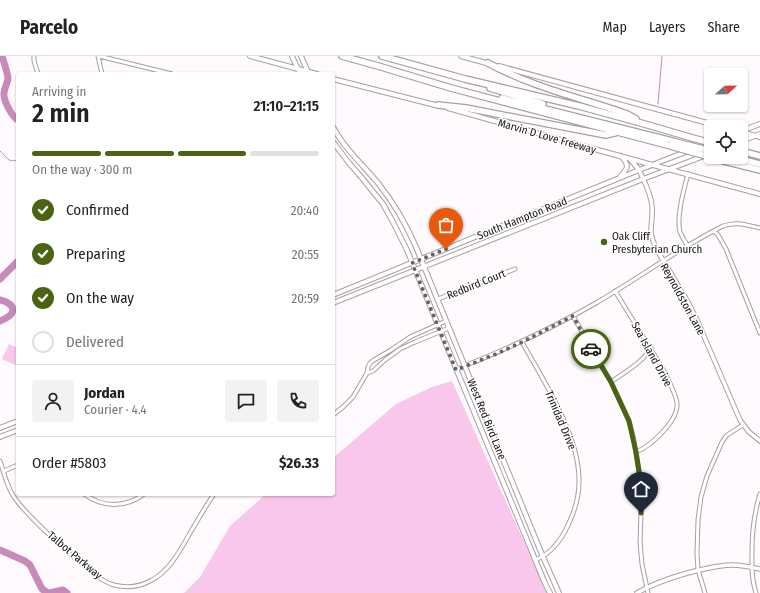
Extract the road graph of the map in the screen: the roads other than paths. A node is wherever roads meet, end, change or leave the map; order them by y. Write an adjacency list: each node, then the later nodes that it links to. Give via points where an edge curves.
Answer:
1 (34, 56): 11 (street)
2 (99, 56): 12 (street); 13 (street)
3 (250, 56): 10 (main road)
4 (342, 56): 18 (highway, Marvin D Love Freeway)
5 (382, 56): 17 (highway)
6 (461, 56): 9 (main road)
7 (292, 57): 10 (main road)
8 (302, 58): 15 (main road)
9 (488, 63): 20 (main road); 21 (highway, via 505,73 627,114)
10 (297, 68): 14 (main road); 15 (main road)
11 (37, 72)
12 (102, 72)
13 (159, 72)
14 (299, 72)
15 (308, 72)
16 (335, 79): 19 (main road, Marvin D Love Freeway)
17 (465, 79): 21 (highway); 23 (highway)
18 (451, 88): 23 (highway, via 462,88); 26 (highway, Marvin D Love Freeway)
19 (438, 105): 26 (highway, via 466,108 606,136); 38 (main road, Marvin D Love Freeway)
20 (704, 122)
21 (641, 123): 32 (highway, bridge)
22 (760, 124): 24 (main road)
23 (626, 129): 35 (highway, bridge)
24 (748, 129)
25 (335, 130): 50 (main road, West Red Bird Lane)
26 (619, 132): 46 (highway, Marvin D Love Freeway, bridge)
27 (748, 134): 29 (main road)
28 (760, 134): 29 (main road)
29 (755, 136): 30 (main road); 31 (main road)
30 (760, 137)
31 (748, 138)
32 (704, 141)
33 (335, 145): 51 (main road, West Red Bird Lane)
34 (704, 145): 42 (main road, South Hampton Road)
35 (704, 150)
36 (748, 153): 39 (highway)
37 (704, 155): 44 (main road, South Hampton Road)
38 (620, 156): 40 (main road, Marvin D Love Freeway); 48 (main road, via 626,162 626,171)
39 (760, 156)
40 (630, 159): 42 (main road, Marvin D Love Freeway); 45 (main road)
41 (748, 161): 43 (highway)
42 (652, 164): 44 (main road, Marvin D Love Freeway); 45 (main road, South Hampton Road)
43 (760, 164)
44 (669, 169): 47 (main road, Marvin D Love Freeway); 49 (main road, South Hampton Road)
45 (638, 170): 48 (main road, South Hampton Road); 49 (street, Reynoldston Lane)
46 (760, 170)
47 (688, 174): 52 (main road, Marvin D Love Freeway); 59 (street, via 679,225)
48 (618, 178): 53 (main road, South Hampton Road)
49 (643, 179): 55 (main road, South Hampton Road); 61 (street, Reynoldston Lane, via 652,205 653,242)
50 (379, 184): 51 (main road); 60 (main road, West Red Bird Lane, via 396,207)
51 (372, 190): 62 (main road, West Red Bird Lane, via 390,216)
52 (760, 194)
53 (547, 208): 54 (main road, South Hampton Road); 55 (main road)
54 (526, 216): 56 (main road); 60 (main road, South Hampton Road)
55 (551, 216): 56 (main road, South Hampton Road)
56 (529, 224): 63 (main road, South Hampton Road)
57 (760, 228): 58 (street, via 733,223)
58 (714, 231): 59 (street); 75 (street, via 726,249)
59 (688, 246): 61 (street)
60 (421, 259): 62 (main road, South Hampton Road); 63 (main road, West Red Bird Lane)
61 (663, 261): 66 (street); 92 (street, Reynoldston Lane, via 697,320)
62 (412, 263): 64 (main road, West Red Bird Lane); 67 (main road, South Hampton Road)
63 (424, 266): 64 (main road, South Hampton Road); 68 (main road, West Red Bird Lane)
64 (415, 269): 69 (main road, South Hampton Road); 72 (main road, West Red Bird Lane)
65 (515, 269): 68 (street, Redbird Court)
66 (615, 291): 70 (street); 80 (street, Sea Island Drive)
67 (335, 294)
68 (438, 299): 71 (main road, West Red Bird Lane)
69 (335, 302)
70 (573, 316): 78 (street); 88 (street)
71 (446, 321): 72 (street); 73 (main road, West Red Bird Lane)
72 (438, 324): 74 (main road, West Red Bird Lane); 76 (street)
73 (449, 328): 74 (street); 84 (main road, West Red Bird Lane)
74 (441, 331): 77 (street); 85 (main road, West Red Bird Lane)
75 (760, 334)
76 (413, 336): 77 (street); 79 (street)
77 (415, 342): 81 (street)
78 (522, 342): 84 (street); 105 (street, Trinidad Drive, via 567,429 579,472 578,491 571,518 557,544)
79 (395, 347): 81 (street); 82 (street)
80 (651, 348): 88 (street, via 639,362); 97 (street, Sea Island Drive, via 669,382 677,408 663,431)
81 (398, 351): 83 (street)
82 (380, 356): 83 (street); 86 (street, via 370,363)
83 (385, 360): 86 (street, via 373,372)
84 (465, 366): 85 (street); 87 (main road, West Red Bird Lane)
85 (456, 370): 89 (main road, West Red Bird Lane)
86 (367, 373): 90 (street, via 353,397)
87 (471, 380): 89 (main road); 105 (main road, West Red Bird Lane)
88 (611, 382): 97 (street, via 629,421)
89 (462, 383): 106 (main road, West Red Bird Lane)
90 (335, 413)
91 (16, 422): 93 (main road)
92 (743, 424): 96 (street, Reynoldston Lane); 109 (street, via 724,438 707,476 698,520)
93 (0, 428)
94 (16, 431): 95 (main road)
95 (0, 437)
96 (760, 441)
97 (636, 452): 110 (street, via 642,493 640,543)
98 (0, 461): 100 (street, Talbot Parkway)
99 (16, 466): 100 (street)
100 (4, 471): 104 (street, Talbot Parkway, via 14,498 46,532 95,575 121,586 135,586 150,581 166,569)
101 (760, 494): 107 (street, via 752,528)
102 (87, 496): 103 (street, via 101,503 117,505)
103 (141, 496)
104 (213, 496)
105 (543, 557): 106 (street, Trinidad Drive); 112 (main road, West Red Bird Lane)
106 (535, 560): 111 (main road, West Red Bird Lane)
107 (752, 567): 108 (street); 109 (street, via 722,565); 116 (street)
108 (760, 569)
109 (698, 570): 110 (street, via 674,576); 115 (street)
110 (646, 588): 113 (street); 114 (street)
111 (550, 593)
112 (559, 593)
113 (637, 593)
114 (648, 593)
115 (705, 593)
116 (756, 593)

